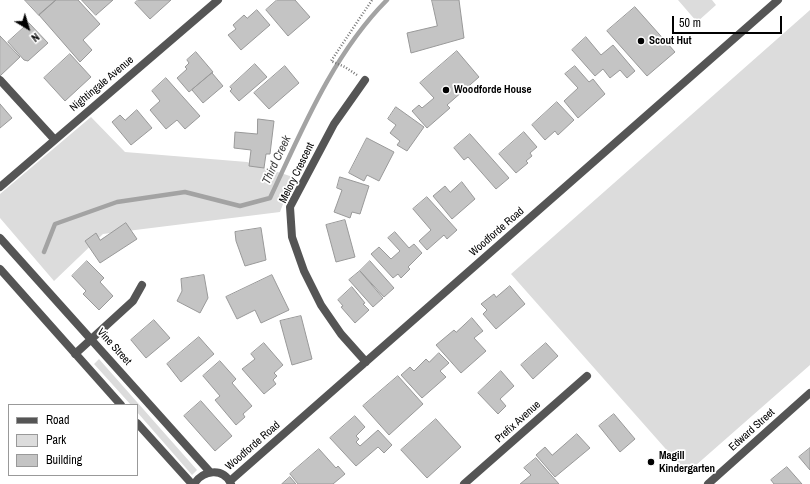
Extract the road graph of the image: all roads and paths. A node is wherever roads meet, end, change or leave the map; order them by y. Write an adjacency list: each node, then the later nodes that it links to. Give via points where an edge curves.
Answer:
1 (218, 0): 7 (street, Nightingale Avenue)
2 (372, 0): 4 (path, via 331,61)
3 (778, 0): 14 (street, Woodforde Road)
4 (345, 67)
5 (0, 80): 7 (street)
6 (365, 80): 14 (street, Melory Crescent, via 334,124 290,207 292,237 320,305)
7 (54, 139): 8 (street, Nightingale Avenue)
8 (0, 187)
9 (0, 238): 12 (street, Vine Street)
10 (0, 269): 13 (street)
11 (142, 286): 12 (street, via 133,301)
12 (92, 339): 13 (street); 19 (street, Vine Street)
13 (75, 354): 17 (street)
14 (366, 362): 20 (street, Woodforde Road)
15 (587, 376): 22 (street, Prefix Avenue)
16 (810, 393): 23 (street, Edward Street)
17 (120, 404)
18 (138, 424): 21 (street)
19 (210, 472): 20 (street, via 221,474); 21 (street)
20 (231, 483)
21 (193, 484)
22 (464, 484)
23 (708, 484)

